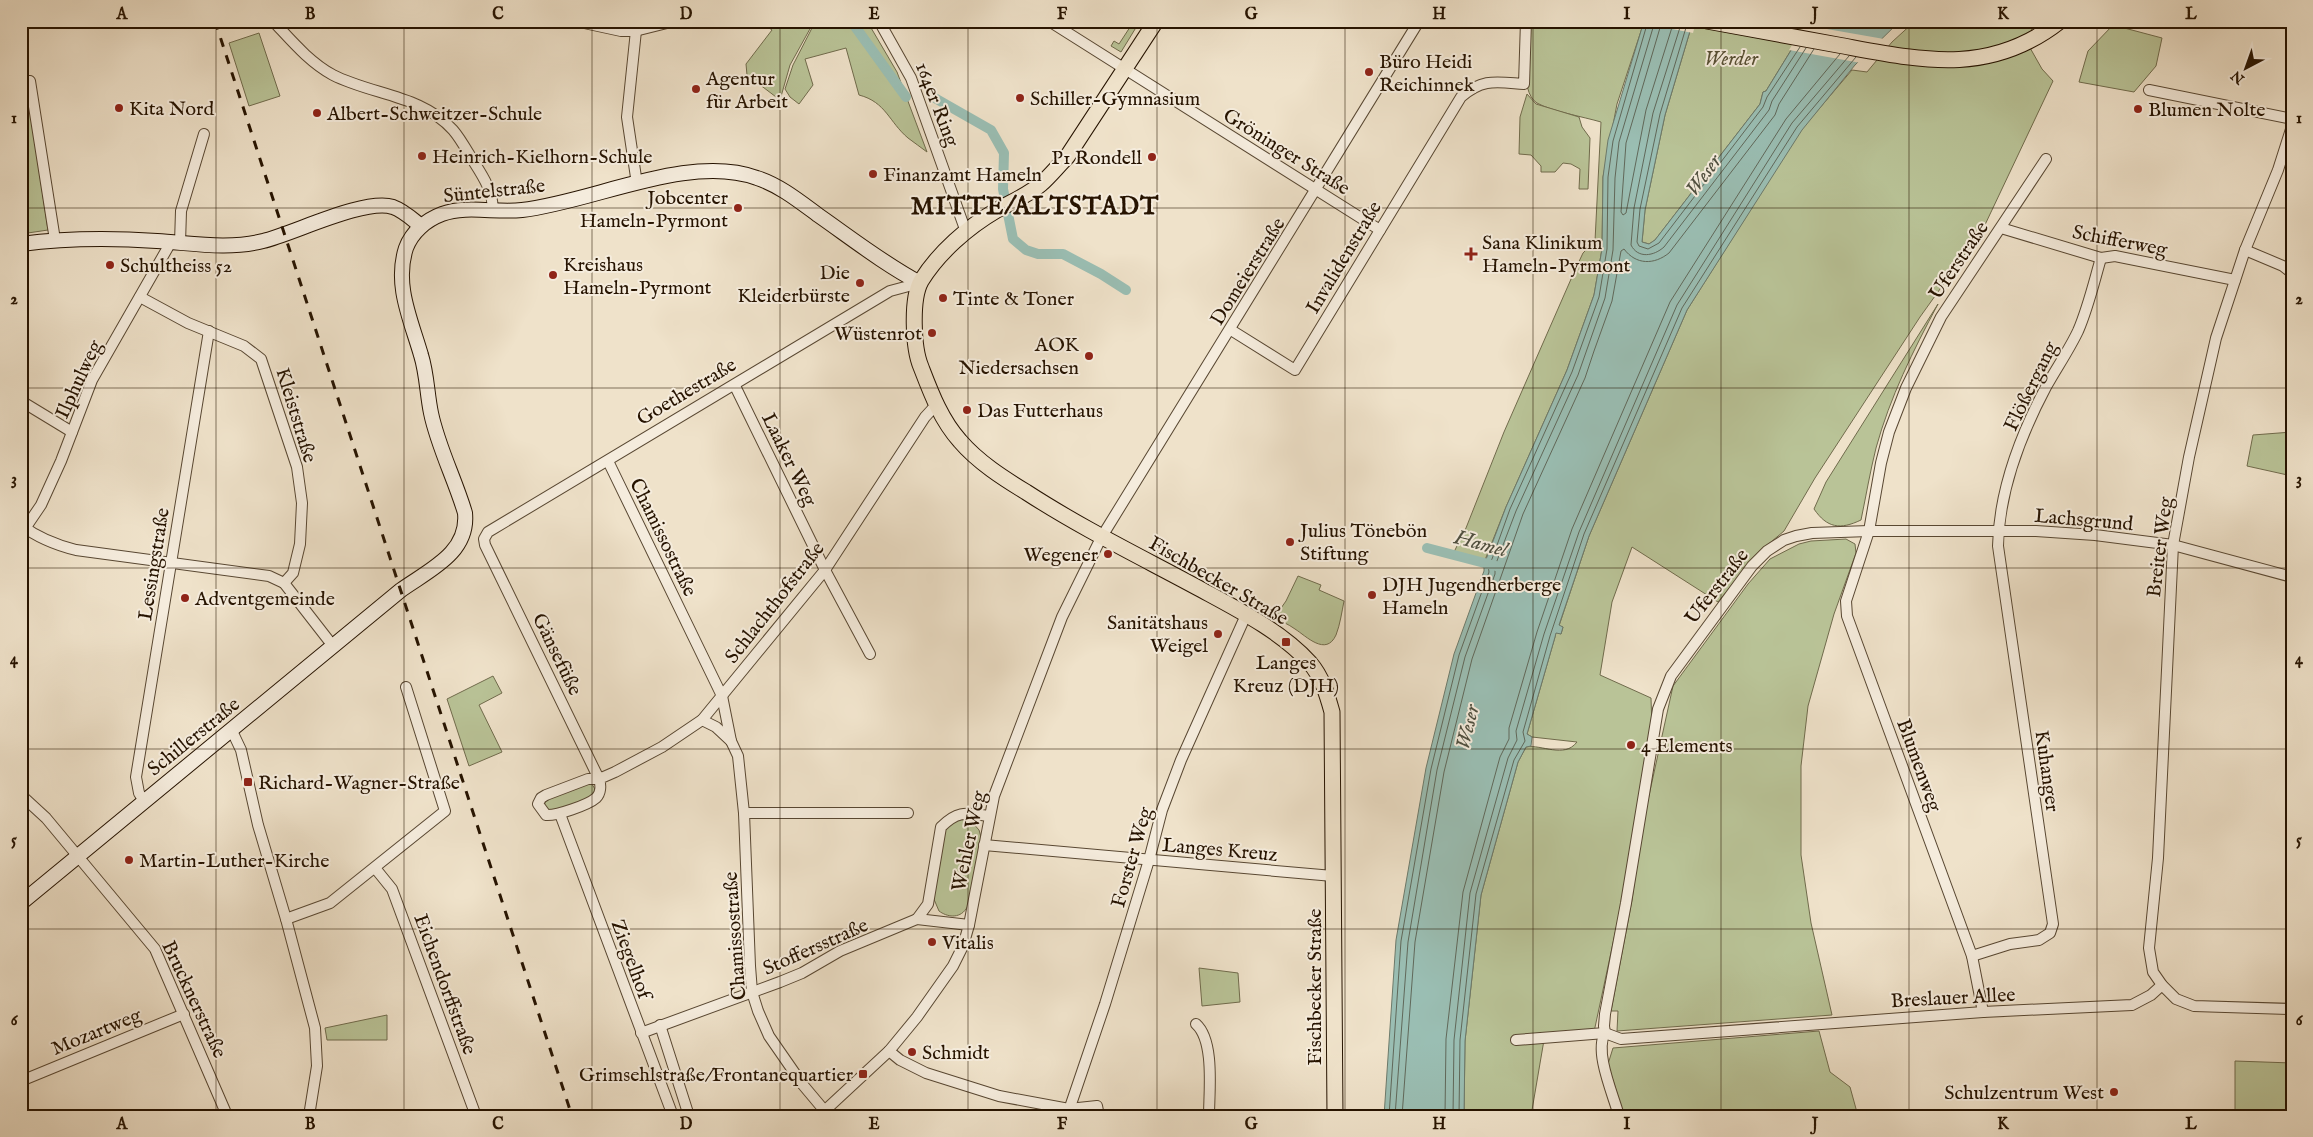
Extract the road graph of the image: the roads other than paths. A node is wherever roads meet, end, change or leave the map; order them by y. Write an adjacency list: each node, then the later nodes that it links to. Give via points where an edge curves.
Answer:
1 (273, 21): 21 (street, via 311,59 332,74 422,106 453,130 485,180 493,198)
2 (575, 21): 11 (street, via 621,31)
3 (675, 21): 11 (street)
4 (879, 21): 25 (street, 164er Ring, via 912,78)
5 (1049, 21): 12 (street, Gröninger Straße)
6 (1156, 21): 12 (main road)
7 (1419, 21): 20 (street, Domeierstraße)
8 (1526, 21): 23 (street, Invalidenstraße, via 1524,84 1488,82 1473,87 1461,97)
9 (1708, 21): 10 (main road, via 1907,57 1948,61 2011,49 2046,32)
10 (2060, 21)
11 (636, 26): 19 (street, via 627,117)
12 (1125, 68): 20 (street, Gröninger Straße); 25 (main road, via 1067,157 1040,185)
13 (30, 81): 26 (street)
14 (2149, 90): 15 (street)
15 (2292, 119)
16 (2292, 126): 29 (street, Breiter Weg, via 2278,170)
17 (204, 134): 27 (street, via 181,211)
18 (2046, 159): 24 (street, Uferstraße, via 2009,211)
19 (637, 184): 21 (main road, Süntelstraße, via 521,210); 33 (main road, Süntelstraße, via 683,172 712,170 758,178 782,190)
20 (1317, 190): 23 (street, Gröninger Straße); 36 (street, Domeierstraße)
21 (493, 210): 22 (main road, Süntelstraße, via 453,211)
22 (421, 226): 27 (main road, via 404,212 383,206 336,216 262,242 234,245); 53 (main road, Schillerstraße, via 407,246 401,268 402,284 425,371 431,413 466,526 460,543 452,552)
23 (1382, 226): 36 (street, Invalidenstraße, via 1295,370)
24 (2001, 228): 30 (street, Schifferweg); 43 (street, Uferstraße, via 1941,317 1906,388 1881,462)
25 (966, 232): 33 (main road)
26 (55, 240): 27 (main road, via 106,238); 28 (main road)
27 (176, 242): 34 (street, Ilphulweg)
28 (21, 244)
29 (2245, 250): 31 (street); 32 (street, Breiter Weg)
30 (2101, 258): 32 (street, Schifferweg, via 2115,256); 44 (street, Flößergang, via 2078,331 2023,435 2004,490)
31 (2292, 273)
32 (2235, 280): 47 (street, Breiter Weg, via 2205,382)
33 (920, 283): 37 (street, Goethestraße, via 890,291); 39 (main road, Fischbecker Straße, via 914,341)
34 (140, 297): 35 (street, Kleiststraße, via 188,323); 40 (street, Ilphulweg, via 92,380)
35 (210, 330): 48 (street, Lessingstraße); 51 (street, Kleiststraße, via 244,346 262,360 296,467 302,503 300,544 293,573)
36 (1231, 330): 45 (street, Domeierstraße)
37 (735, 386): 41 (street, Goethestraße); 49 (street, Laaker Weg)
38 (21, 401): 40 (street)
39 (936, 405): 45 (main road, Fischbecker Straße, via 955,434 1001,476); 49 (street, Schlachthofstraße)
40 (72, 432): 42 (street, Ilphulweg, via 41,505)
41 (608, 461): 46 (street, Goethestraße, via 488,532); 56 (street, Chamissostraße)
42 (23, 529): 48 (street, via 59,546 76,550)
43 (1869, 531): 44 (street, Lachsgrund); 76 (street, Blumenweg, via 1846,601 1847,616); 85 (street, Uferstraße, via 1796,536 1767,551 1752,566 1671,676 1658,709 1605,1014)
44 (1998, 532): 47 (street, Lachsgrund, via 2095,534); 76 (street, Kuhanger, via 2053,924 2050,933 2039,940 2010,944)
45 (1101, 538): 52 (main road, Fischbecker Straße, via 1144,558); 66 (street, Wehler Weg, via 1056,633 1000,778)
46 (485, 545): 60 (street, Gänsefüße)
47 (2173, 545): 50 (street, Lachsgrund); 77 (street, Breiter Weg, via 2158,858 2149,948 2153,972)
48 (170, 563): 51 (street, via 269,576); 62 (street, Lessingstraße, via 136,778)
49 (825, 570): 54 (street, Laaker Weg); 56 (street, Schlachthofstraße)
50 (2292, 577)
51 (284, 583): 53 (street)
52 (1246, 615): 69 (street, Forster Weg, via 1178,768 1162,810); 71 (main road, Fischbecker Straße, via 1300,653 1324,686 1332,712)
53 (333, 646): 58 (main road, Schillerstraße)
54 (870, 654)
55 (406, 687): 70 (street, via 445,812)
56 (722, 696): 57 (street, Schlachthofstraße); 59 (street, Chamissostraße)
57 (702, 720): 59 (street, via 716,727); 60 (street, Schlachthofstraße, via 662,747)
58 (232, 731): 62 (main road, Schillerstraße); 73 (street, via 241,750 258,825)
59 (731, 741): 63 (street, Chamissostraße, via 738,756)
60 (599, 779): 65 (street, via 600,790 595,799); 65 (street, via 588,779 541,798 538,804 546,815)
61 (21, 795): 68 (street, Brucknerstraße)
62 (144, 801): 68 (main road, Schillerstraße)
63 (744, 813): 64 (street); 78 (street, Chamissostraße)
64 (908, 813)
65 (560, 814): 84 (street, Ziegelhof)
66 (989, 816): 67 (street, Wehler Weg); 74 (street, via 962,812 941,827 928,904)
67 (984, 845): 69 (street, Langes Kreuz); 75 (street, Wehler Weg)
68 (79, 855): 72 (main road, Schillerstraße); 81 (street, Brucknerstraße, via 155,949)
69 (1150, 860): 71 (street, Langes Kreuz); 89 (street, Forster Weg)
70 (376, 868): 73 (street, via 330,903); 93 (street, Eichendorffstraße, via 392,889)
71 (1334, 876): 98 (main road, Fischbecker Straße)
72 (21, 903)
73 (286, 919): 92 (street, via 315,1028 316,1066)
74 (917, 919): 75 (street); 78 (street, Stoffersstraße, via 840,951 802,973)
75 (969, 925): 87 (street, Wehler Weg, via 953,966)
76 (1972, 956): 80 (street, Blumenweg)
77 (2162, 985): 79 (street, via 2176,998 2194,1006); 80 (street, Breslauer Allee, via 2132,1005)
78 (752, 992): 83 (street, Stoffersstraße); 90 (street, Chamissostraße, via 769,1036)
79 (2292, 1009)
80 (1983, 1012): 85 (street, Breslauer Allee, via 1621,1039)
81 (184, 1014): 88 (street, Mozartweg); 91 (street, Brucknerstraße)
82 (1196, 1024): 97 (street, via 1206,1037)
83 (660, 1026): 84 (street, Stoffersstraße); 95 (street)
84 (641, 1033): 94 (street, Ziegelhof)
85 (1605, 1033): 86 (street, Breslauer Allee); 99 (street, Uferstraße, via 1600,1052)
86 (1516, 1040)
87 (889, 1051): 89 (street, via 926,1073); 90 (street, Wehler Weg)
88 (21, 1081)
89 (1068, 1113): 96 (street, via 1097,1106)
90 (824, 1114)
91 (226, 1115)
92 (309, 1116)
93 (476, 1116)
94 (673, 1116)
95 (689, 1116)
96 (1099, 1116)
97 (1209, 1116)
98 (1335, 1116)
99 (1619, 1116)

